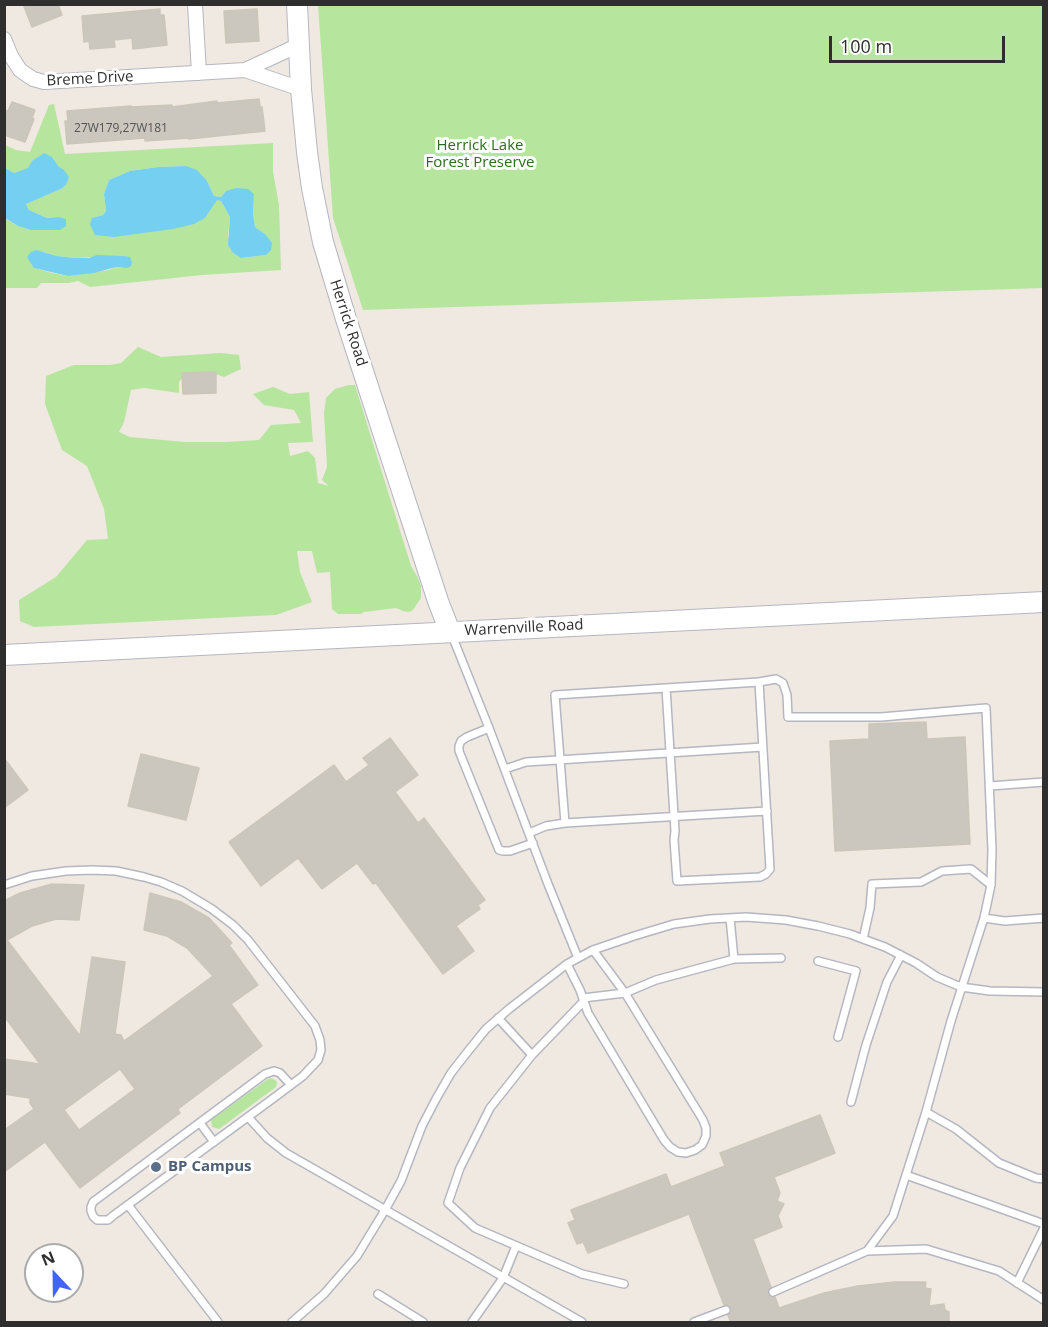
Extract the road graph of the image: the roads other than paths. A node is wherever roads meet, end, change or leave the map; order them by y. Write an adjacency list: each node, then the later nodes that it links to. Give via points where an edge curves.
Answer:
1 (195, 4): 6 (street)
2 (297, 4): 4 (main road, Herrick Road)
3 (4, 39): 6 (street, Breme Drive, via 20,70 44,82)
4 (299, 45): 5 (street, Breme Drive); 7 (main road, Herrick Road)
5 (245, 70): 6 (street, Breme Drive); 7 (street, Breme Drive)
6 (199, 73)
7 (301, 89): 9 (main road, Herrick Road, via 312,189 326,250)
8 (1044, 602): 9 (main road, Warrenville Road)
9 (450, 632): 10 (main road, Warrenville Road); 13 (lane)
10 (4, 655)
11 (759, 682): 12 (lane); 14 (lane); 19 (lane, via 776,679 783,683 788,717 880,717 986,708)
12 (666, 688): 15 (lane); 16 (lane, via 555,695)
13 (489, 728): 17 (lane); 24 (lane, via 467,737 459,751 499,850 510,851)
14 (763, 747): 15 (lane); 20 (lane)
15 (670, 753): 16 (lane); 21 (lane)
16 (560, 760): 17 (lane, via 526,762); 22 (lane)
17 (505, 769): 23 (lane)
18 (1044, 782): 19 (lane)
19 (990, 786): 26 (lane)
20 (767, 811): 21 (lane); 21 (lane, via 770,869 760,877 677,881)
21 (674, 817): 22 (lane)
22 (565, 823): 23 (lane)
23 (529, 833): 24 (lane)
24 (533, 843): 33 (lane)
25 (4, 885): 45 (lane, via 66,871 116,871 161,882 212,909 248,940 318,1032 318,1060)
26 (991, 885): 28 (lane); 30 (lane, via 971,869 942,871 921,882 872,884)
27 (730, 918): 30 (lane, via 786,920); 31 (lane, via 674,924); 35 (lane)
28 (984, 918): 29 (lane); 38 (lane)
29 (1044, 918)
30 (863, 939): 32 (lane)
31 (593, 950): 33 (lane); 40 (lane)
32 (901, 956): 38 (lane); 46 (lane, via 887,982)
33 (578, 958): 37 (lane)
34 (781, 958): 35 (lane)
35 (734, 959): 40 (lane, via 656,980)
36 (818, 961): 43 (lane, via 856,971)
37 (567, 964): 41 (lane); 42 (lane)
38 (961, 987): 39 (lane); 47 (lane)
39 (1044, 992)
40 (625, 993): 41 (lane); 41 (lane, via 704,1120 706,1136 695,1150 678,1152 664,1140)
41 (583, 1000): 44 (lane)
42 (498, 1018): 44 (lane); 54 (lane, via 446,1082 422,1126)
43 (838, 1037)
44 (532, 1055): 56 (lane, via 490,1108 460,1168 448,1203 475,1228)
45 (291, 1085): 48 (lane); 49 (lane, via 280,1073 270,1072)
46 (851, 1102)
47 (926, 1112): 51 (lane); 52 (lane, via 956,1129 999,1163)
48 (248, 1117): 50 (lane); 54 (lane, via 286,1153)
49 (200, 1123): 50 (lane); 53 (lane, via 93,1202 91,1212 97,1220 108,1220)
50 (214, 1142): 53 (lane)
51 (906, 1175): 55 (lane); 57 (lane, via 893,1215)
52 (1044, 1179)
53 (128, 1205): 65 (lane)
54 (386, 1210): 58 (lane); 66 (lane, via 357,1256 324,1294)
55 (1044, 1226): 59 (lane)
56 (516, 1246): 58 (lane); 60 (lane, via 582,1274)
57 (867, 1251): 59 (lane, via 926,1249 999,1271); 61 (lane)
58 (503, 1278): 68 (lane); 69 (lane)
59 (1017, 1283): 63 (lane)
60 (624, 1284)
61 (773, 1292)
62 (378, 1294): 67 (lane)
63 (1044, 1300)
64 (726, 1310): 70 (lane)
65 (218, 1323)
66 (291, 1323)
67 (423, 1323)
68 (472, 1323)
69 (582, 1323)
70 (693, 1323)

